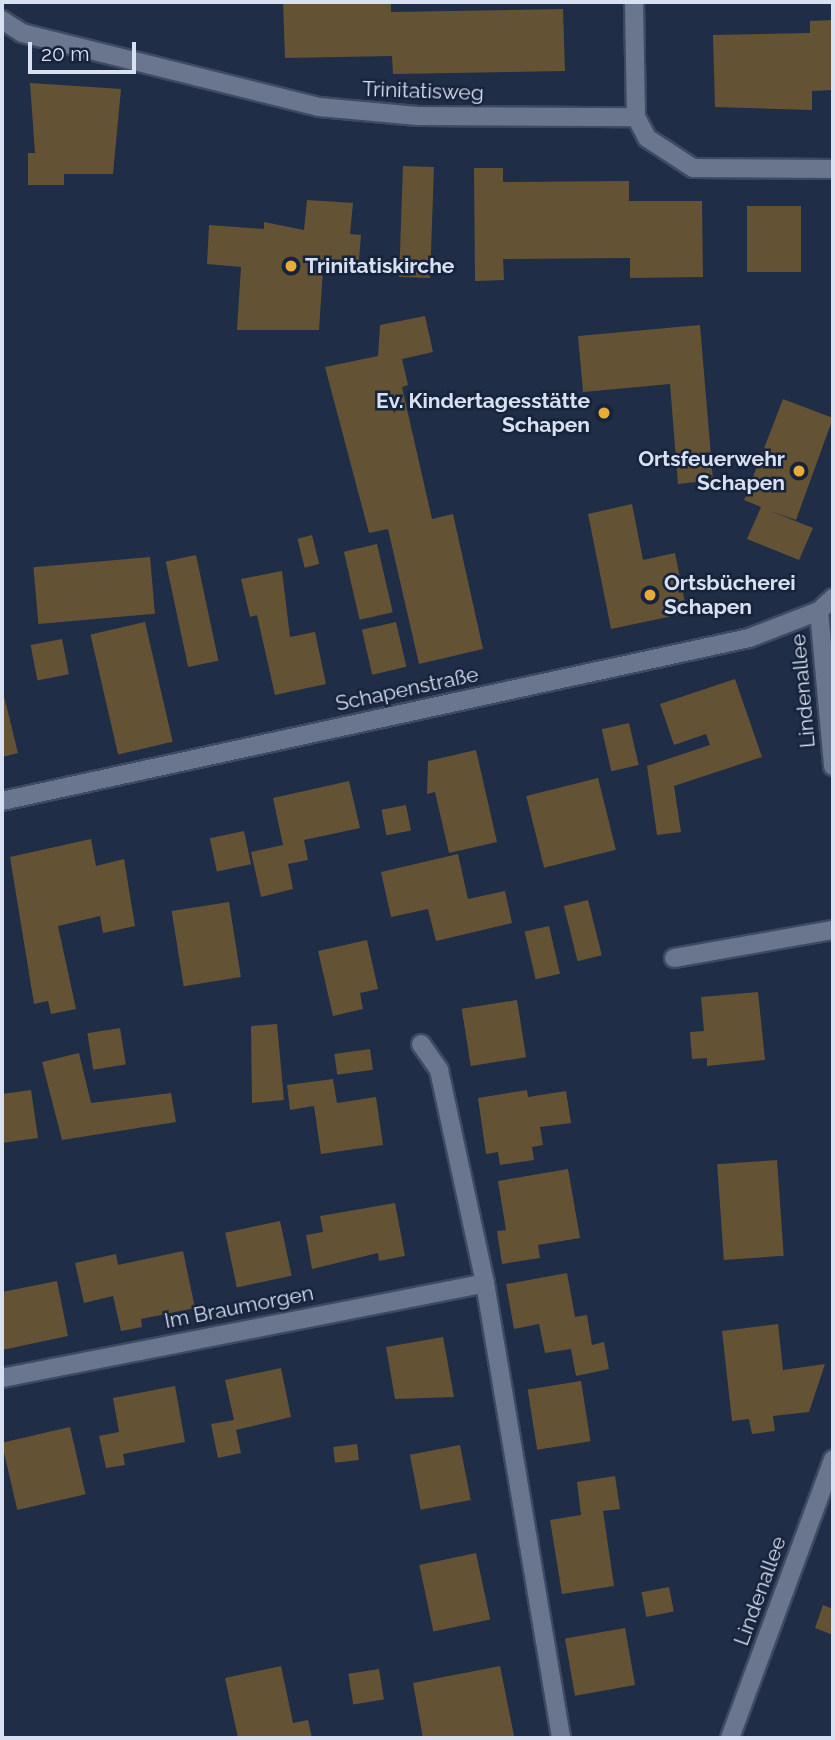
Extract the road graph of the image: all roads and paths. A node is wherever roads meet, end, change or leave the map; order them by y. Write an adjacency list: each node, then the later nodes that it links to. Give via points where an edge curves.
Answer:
1 (634, 2): 3 (street)
2 (2, 20): 3 (street, Trinitatisweg, via 22,33 319,107 418,116)
3 (636, 117): 4 (street, via 647,138 693,168)
4 (833, 169)
5 (833, 598): 6 (street)
6 (819, 611): 7 (street); 8 (street, Lindenallee); 9 (street, Schapenstraße, via 749,638)
7 (833, 623)
8 (833, 766)
9 (2, 801)
10 (833, 930): 11 (street)
11 (674, 958)
12 (421, 1045): 13 (street, via 439,1070)
13 (485, 1283): 14 (street, Im Braumorgen); 16 (street)
14 (2, 1378)
15 (833, 1459): 17 (street, Lindenallee)
16 (561, 1738)
17 (730, 1738)

